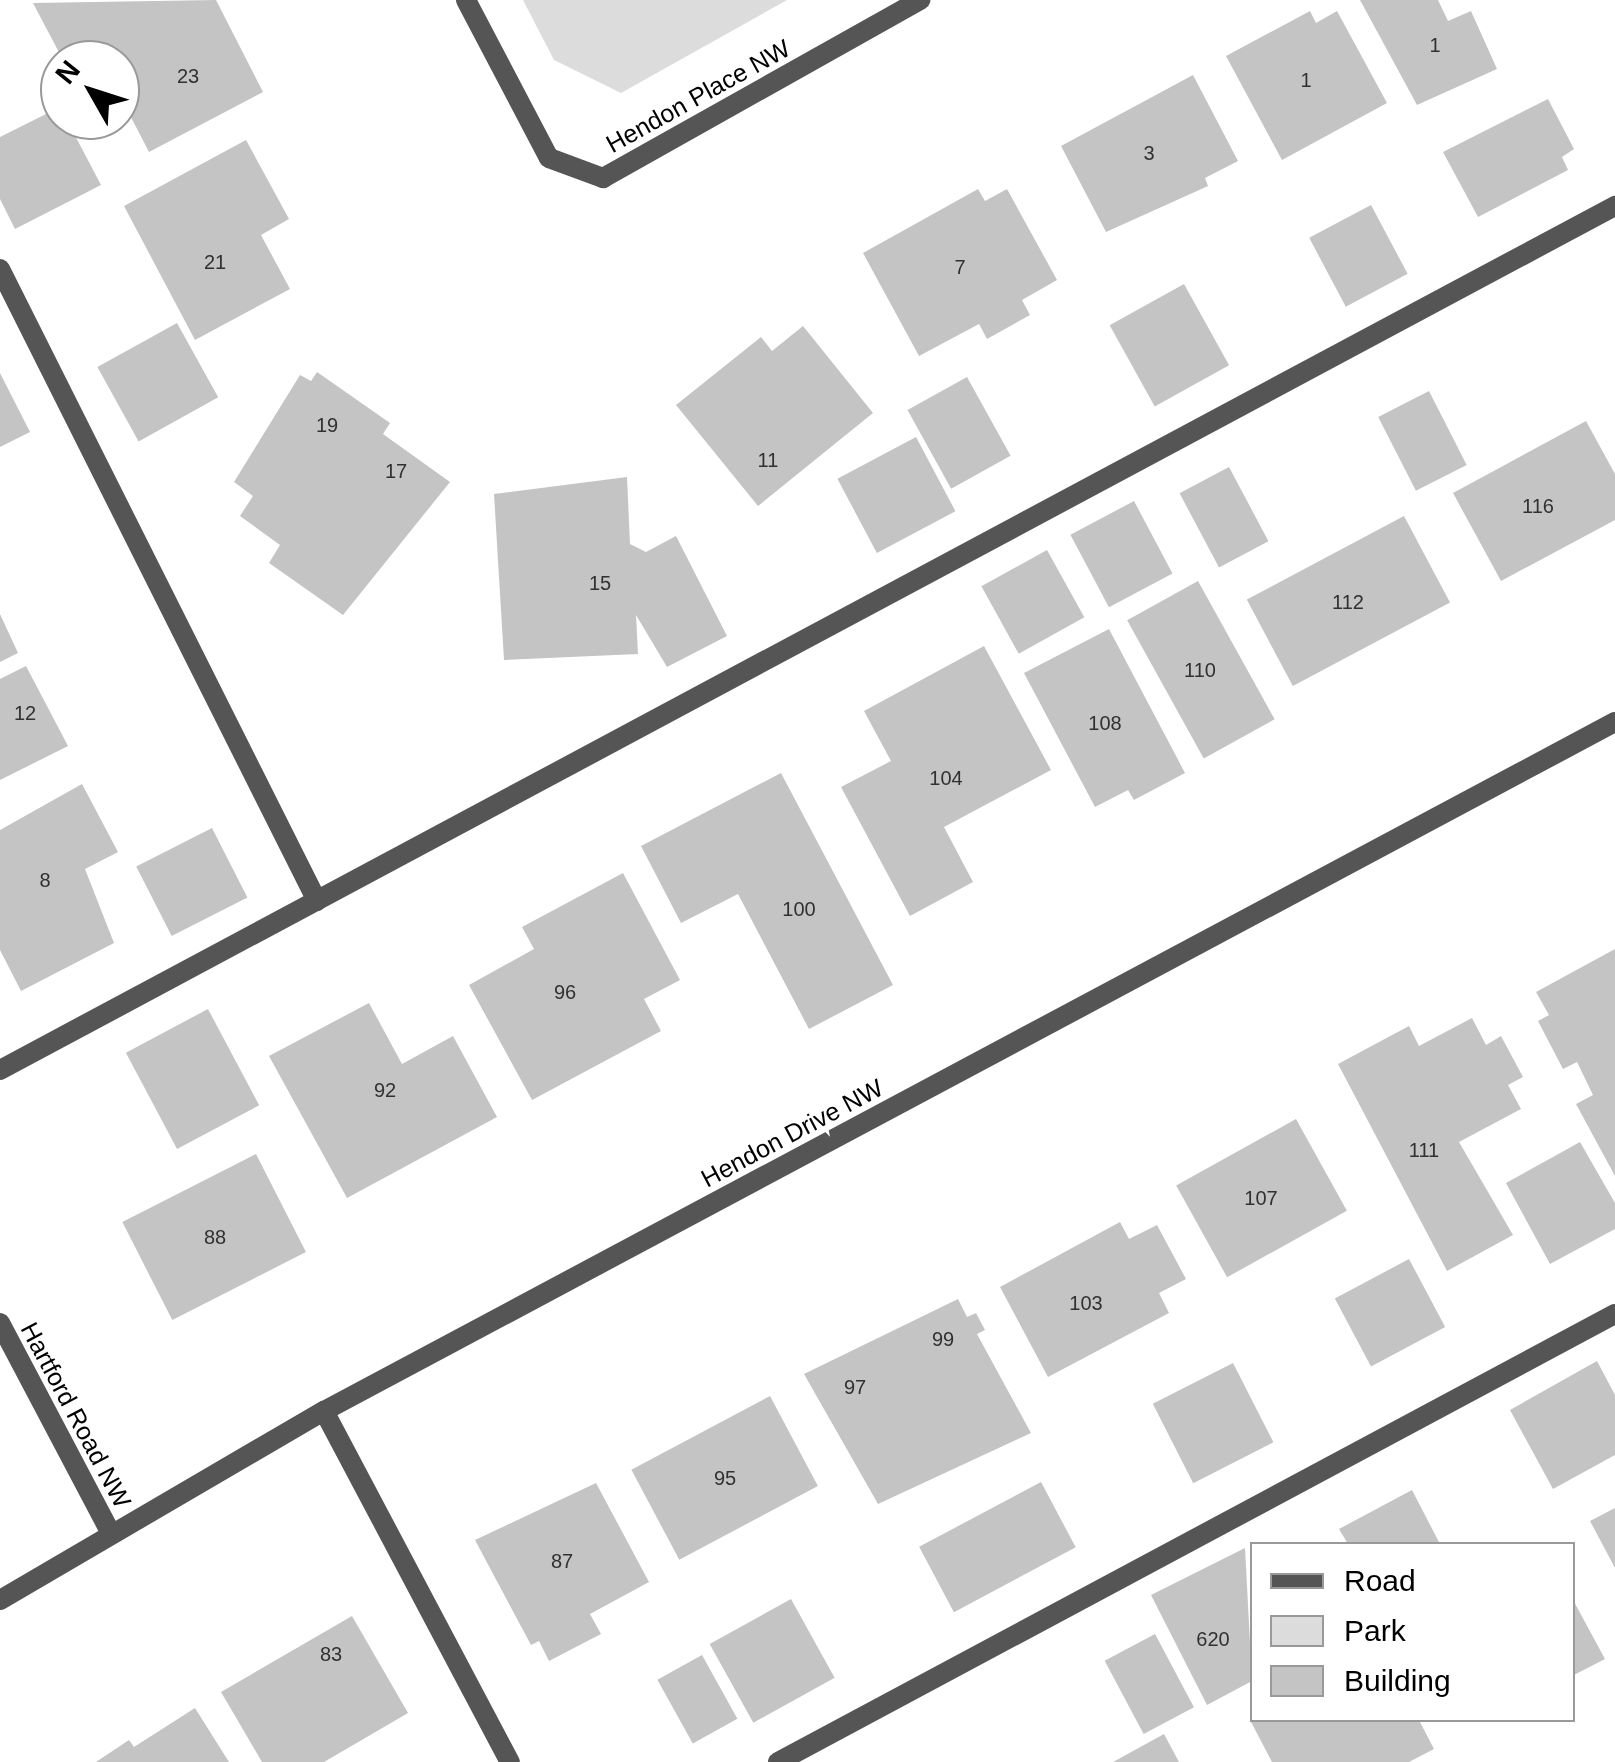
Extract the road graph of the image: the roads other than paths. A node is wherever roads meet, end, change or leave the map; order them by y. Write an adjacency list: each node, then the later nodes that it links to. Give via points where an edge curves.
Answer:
1 (466, 0): 2 (street, Hendon Place NW, via 549,158 603,178)
2 (920, 0)
3 (1615, 206): 6 (street)
4 (0, 270): 6 (street)
5 (1615, 722): 10 (street, Hendon Drive NW)
6 (317, 901): 7 (street)
7 (0, 1070)
8 (1615, 1314): 14 (street)
9 (0, 1323): 11 (street, Hartford Road NW)
10 (324, 1411): 11 (street, Hendon Drive NW); 13 (street)
11 (108, 1530): 12 (street, Hendon Drive NW)
12 (0, 1600)
13 (510, 1762)
14 (778, 1762)

